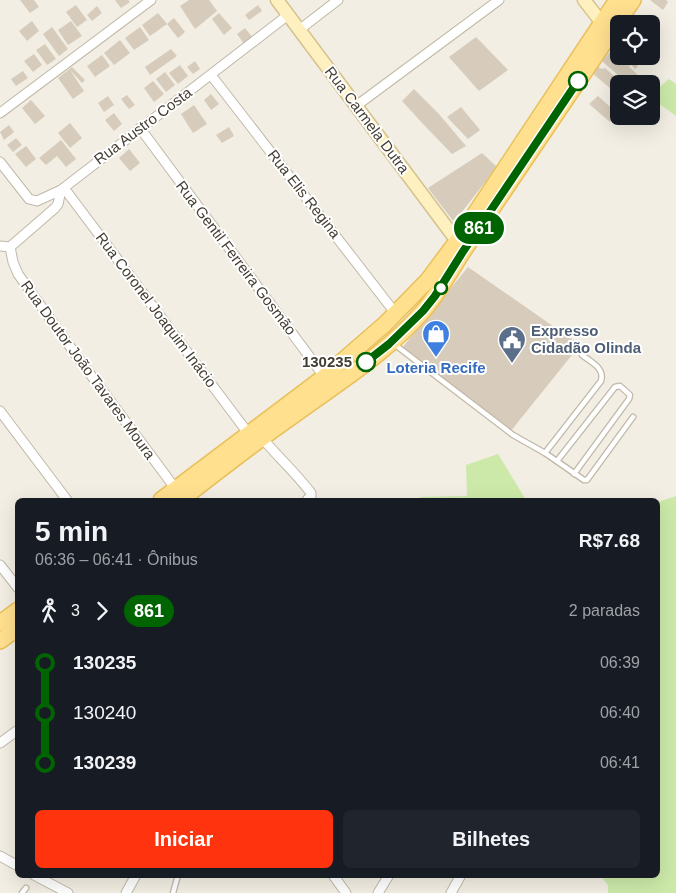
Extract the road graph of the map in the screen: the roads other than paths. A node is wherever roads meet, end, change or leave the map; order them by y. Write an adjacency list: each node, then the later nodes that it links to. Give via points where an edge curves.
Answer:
1 (151, 0): 13 (street)
2 (277, 0): 8 (street, Rua Carmela Dutra)
3 (338, 0): 10 (street)
4 (499, 0): 12 (street)
5 (584, 0): 9 (street)
6 (617, 0): 9 (main road)
7 (633, 0): 21 (main road, via 443,285 423,311)
8 (288, 15): 10 (street, Rua Carmela Dutra); 11 (street, Rua Austro Costa)
9 (602, 23): 17 (main road)
10 (299, 30): 12 (street, Rua Carmela Dutra)
11 (210, 75): 14 (street, Rua Austro Costa); 20 (street, Rua Elis Regina)
12 (356, 106): 17 (street, Rua Carmela Dutra)
13 (0, 113)
14 (140, 128): 16 (street, Rua Austro Costa); 23 (street, Rua Gentil Ferreira Gosmão)
15 (0, 162): 16 (street, via 29,199 37,201)
16 (62, 189): 19 (street, Rua Austro Costa, via 55,208); 26 (street, Rua Coronel Joaquim Inácio)
17 (457, 241): 20 (main road, via 428,280)
18 (0, 246): 19 (street)
19 (10, 247): 30 (street, Rua Doutor João Tavares Moura, via 18,274)
20 (396, 314): 23 (main road)
21 (391, 342): 23 (main road); 27 (lane, via 513,435)
22 (582, 355): 27 (lane, via 602,371 602,381)
23 (328, 382): 26 (main road)
24 (0, 411): 32 (street)
25 (633, 417): 29 (lane, via 587,480)
26 (255, 435): 30 (main road); 31 (street, Rua Coronel Joaquim Inácio, via 299,477)
27 (545, 452): 28 (lane)
28 (557, 461): 29 (lane); 29 (lane, via 615,387 620,386 630,395 629,399)
29 (574, 474)
30 (178, 494)
31 (309, 497)
32 (65, 498)
33 (0, 565): 34 (street)
34 (15, 584)
35 (15, 612): 36 (main road)
36 (0, 624)
37 (15, 630): 38 (main road)
38 (0, 641)
39 (15, 732): 40 (street)
40 (0, 743)
41 (0, 856): 42 (street)
42 (15, 864)
43 (40, 878): 51 (street)
44 (134, 878): 52 (street)
45 (177, 878): 53 (lane)
46 (335, 878): 54 (street)
47 (387, 878): 55 (street)
48 (459, 878): 56 (street)
49 (26, 888): 50 (lane)
50 (22, 893)
51 (68, 893)
52 (126, 893)
53 (173, 893)
54 (346, 893)
55 (378, 893)
56 (451, 893)

